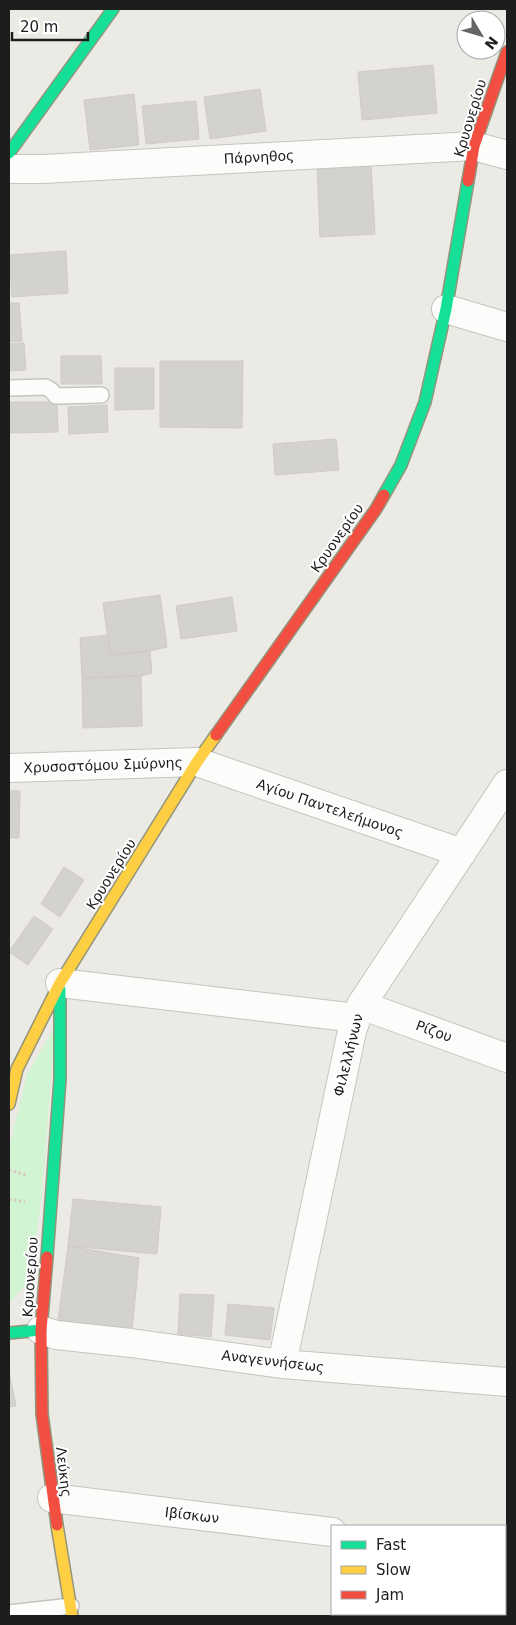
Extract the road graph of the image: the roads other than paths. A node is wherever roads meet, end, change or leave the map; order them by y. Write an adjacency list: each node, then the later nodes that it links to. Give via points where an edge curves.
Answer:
1 (113, 9): 4 (main road)
2 (507, 52): 3 (main road, Κρυονερίου)
3 (474, 146): 5 (street, Πάρνηθος); 6 (street, Πάρνηθος); 7 (main road, Κρυονερίου)
4 (9, 154)
5 (507, 155)
6 (9, 169)
7 (446, 309): 8 (street); 11 (main road, Κρυονερίου, via 425,402 401,465 376,509)
8 (507, 327)
9 (9, 388): 10 (lane, via 46,387 56,396)
10 (100, 395)
11 (197, 762): 12 (street, Χρυσοστόμου Σμύρνης); 14 (street, Αγίου Παντελεήμονος); 15 (main road, Κρυονερίου)
12 (9, 768)
13 (506, 787): 14 (street, Φιλελλήνων)
14 (462, 853): 16 (street, Φιλελλήνων)
15 (60, 984): 16 (street, Ρίζου); 18 (main road, Κρυονερίου, via 17,1069); 19 (main road, Κρυονερίου, via 60,1079)
16 (359, 1011): 17 (street, Ρίζου); 21 (street, Φιλελλήνων, via 352,1031)
17 (507, 1058)
18 (9, 1104)
19 (41, 1330): 20 (main road, Κρυονερίου); 21 (street, Αναγεννήσεως, via 56,1336); 23 (main road, Λεύκης, via 42,1414)
20 (9, 1333)
21 (282, 1364): 22 (street, Αναγεννήσεως)
22 (507, 1382)
23 (52, 1498): 24 (street, Ιβίσκων); 25 (main road, Λεύκης)
24 (331, 1532)
25 (71, 1611): 26 (lane)
26 (9, 1613)

